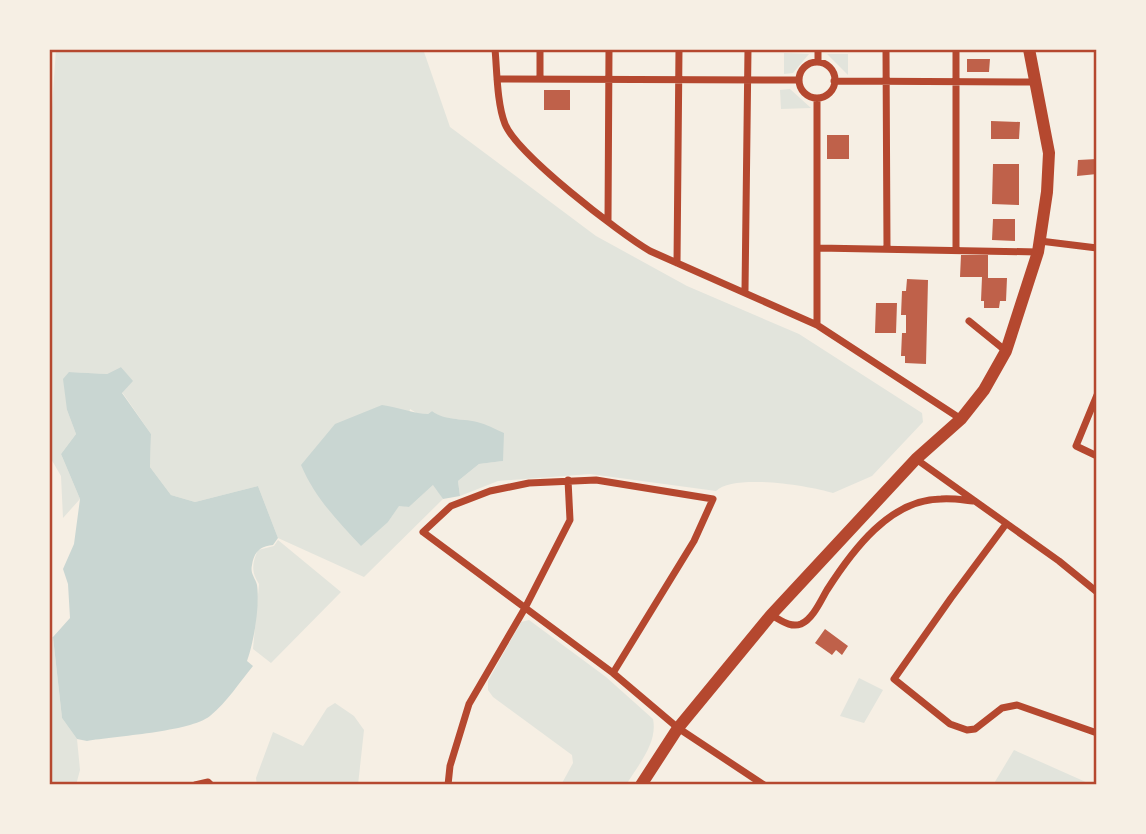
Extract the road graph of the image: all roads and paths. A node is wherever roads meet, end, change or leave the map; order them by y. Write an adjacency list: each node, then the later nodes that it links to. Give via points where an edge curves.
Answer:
1 (495, 49): 12 (street)
2 (540, 49): 11 (street)
3 (609, 49): 13 (street)
4 (679, 49): 15 (street)
5 (748, 49): 16 (street)
6 (818, 49): 10 (street)
7 (886, 49): 18 (street)
8 (956, 49): 19 (street)
9 (1029, 49): 20 (main road)
10 (818, 62): 14 (street, via 807,65); 17 (street, via 828,66)
11 (540, 78): 12 (street); 13 (street)
12 (497, 79): 22 (street, via 505,123 514,139)
13 (609, 80): 15 (street); 22 (street)
14 (799, 80): 16 (street); 21 (street, via 806,94)
15 (679, 81): 16 (street); 28 (street)
16 (747, 81): 29 (street)
17 (834, 81): 18 (street); 21 (street, via 827,94)
18 (886, 81): 19 (street); 25 (street)
19 (956, 82): 20 (street); 27 (street)
20 (1035, 82): 23 (main road, via 1049,153)
21 (817, 98): 24 (street)
22 (608, 220): 28 (street, via 628,238)
23 (1039, 247): 26 (street); 27 (street); 32 (main road)
24 (818, 248): 25 (street); 31 (street)
25 (887, 248): 27 (street)
26 (1097, 248)
27 (956, 249)
28 (677, 263): 29 (street)
29 (745, 291): 31 (street)
30 (969, 321): 32 (street)
31 (817, 325): 34 (street)
32 (1006, 351): 34 (main road)
33 (1097, 395): 35 (street, via 1076,446)
34 (961, 419): 36 (main road)
35 (1097, 456)
36 (916, 459): 38 (street); 42 (main road)
37 (568, 480): 41 (street, via 570,520); 41 (street, via 490,491 452,506 423,532); 43 (street, via 633,484 713,499 694,541)
38 (973, 501): 39 (street); 42 (street, via 940,498 894,513 836,575 808,620 790,625)
39 (1006, 524): 40 (street); 45 (street, via 894,679 950,724 967,730 1002,708 1017,705)
40 (1097, 592)
41 (525, 608): 43 (street); 48 (street, via 469,704 450,766)
42 (771, 615): 44 (main road)
43 (613, 673): 44 (street)
44 (678, 728): 49 (main road); 50 (street)
45 (1097, 733)
46 (195, 785): 47 (street)
47 (211, 785)
48 (449, 785)
49 (641, 785)
50 (764, 785)

